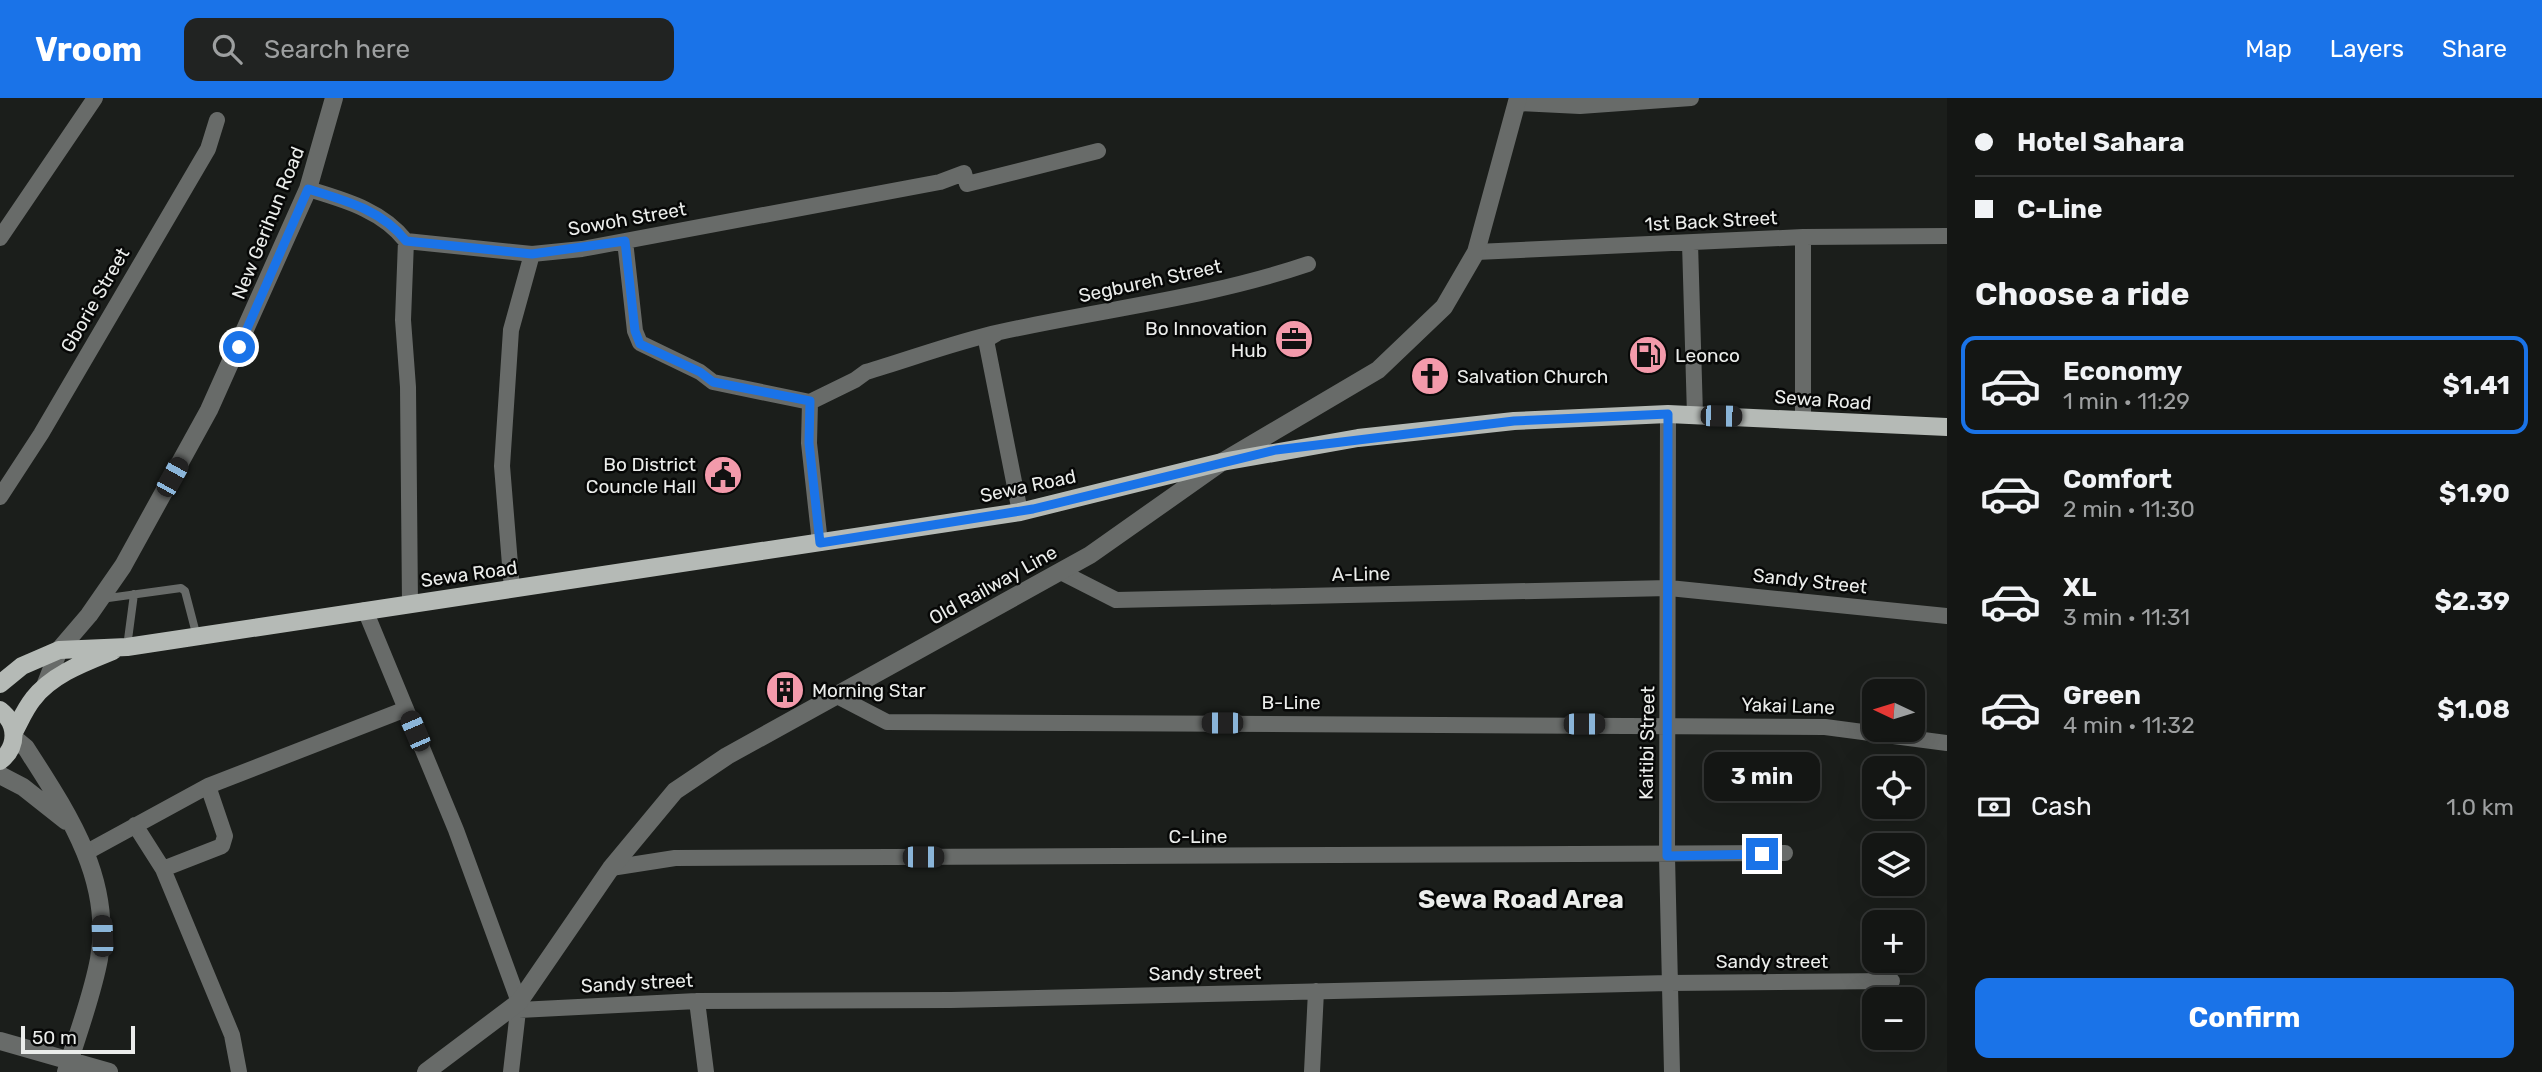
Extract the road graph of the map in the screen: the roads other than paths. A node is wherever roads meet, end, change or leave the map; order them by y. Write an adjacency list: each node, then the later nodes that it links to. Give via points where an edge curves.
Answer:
1 (95, 98): 9 (street)
2 (334, 98): 7 (street, New Gerihun Road)
3 (1690, 98): 4 (street, via 1580,106)
4 (1517, 101): 14 (street, Old Railway Line)
5 (217, 121): 24 (street, Gborie Street, via 208,149)
6 (1098, 151): 12 (street, Sowoh Street, via 967,184 964,173 915,187)
7 (308, 189): 11 (street, via 356,204 397,229); 31 (street, New Gerihun Road, via 209,410)
8 (1947, 236): 10 (street, 1st Back Street)
9 (0, 237)
10 (1803, 237): 13 (street, 1st Back Street); 21 (street)
11 (406, 241): 15 (street, Sowoh Street); 32 (street, via 403,320)
12 (625, 241): 15 (street, Sowoh Street); 18 (street, via 640,344 713,382)
13 (1690, 243): 14 (street, 1st Back Street); 20 (street)
14 (1476, 252): 23 (street, Old Railway Line, via 1444,307 1378,370)
15 (532, 254): 28 (street, via 511,330 502,466)
16 (1308, 264): 17 (street, Segbureh Street, via 1146,306)
17 (998, 332): 18 (street, Segbureh Street, via 866,372); 25 (street, via 986,340)
18 (810, 401): 26 (street, via 809,443)
19 (1668, 414): 20 (main road, Sewa Road); 23 (main road, Sewa Road, via 1514,421 1358,438); 29 (street, Kaitibi Street)
20 (1695, 415): 21 (main road, Sewa Road)
21 (1803, 418): 22 (main road, Sewa Road)
22 (1947, 427)
23 (1222, 462): 25 (main road, Sewa Road); 27 (street, Old Railway Line)
24 (0, 497)
25 (1020, 512): 26 (main road, Sewa Road)
26 (820, 543): 28 (main road, Sewa Road)
27 (1061, 572): 29 (street, A-Line, via 1116,600); 40 (street, Old Railway Line)
28 (512, 589): 32 (main road, Sewa Road)
29 (1669, 589): 34 (street, Sandy Street); 43 (street, Kaitibi Street)
30 (134, 594): 31 (lane); 35 (lane, via 181,587); 36 (lane)
31 (100, 600): 37 (street, New Gerihun Road)
32 (410, 604): 33 (main road, Sewa Road)
33 (365, 610): 35 (main road, Sewa Road); 41 (street)
34 (1947, 616)
35 (197, 637): 36 (main road, Sewa Road)
36 (123, 648): 37 (main road); 39 (main road, via 75,667)
37 (59, 650): 38 (main road, via 22,666); 39 (street, New Gerihun Road)
38 (0, 684)
39 (44, 687): 44 (main road, via 29,704)
40 (837, 696): 43 (street, B-Line, via 887,722); 54 (street, Old Railway Line, via 727,756 675,791)
41 (406, 709): 48 (street); 60 (street, via 456,830)
42 (0, 710): 44 (main road, via 11,722)
43 (1668, 725): 45 (street, Yakai Lane, via 1825,727); 53 (street, Kaitibi Street)
44 (14, 735): 46 (main road, via 9,752); 50 (street)
45 (1947, 743)
46 (0, 761)
47 (0, 775): 50 (street, via 23,787)
48 (208, 786): 49 (street); 55 (street, via 225,842)
49 (135, 825): 51 (street); 55 (street)
50 (71, 826): 51 (street)
51 (87, 852): 62 (street, via 102,936 99,961)
52 (1785, 853): 53 (street, C-Line)
53 (1667, 856): 54 (street, C-Line, via 675,858); 57 (street, Kaitibi Street)
54 (611, 868): 60 (street, Old Railway Line)
55 (163, 869): 64 (street, via 232,1035)
56 (1892, 981): 57 (street, Sandy street)
57 (1669, 983): 58 (street, Sandy street); 69 (street, Kaitibi Street)
58 (1316, 991): 59 (street, Sandy street); 68 (street)
59 (697, 1002): 60 (street, Sandy street); 67 (street)
60 (519, 1006): 65 (street, Old Railway Line); 66 (street)
61 (0, 1041): 62 (street)
62 (67, 1067): 63 (street)
63 (109, 1072)
64 (239, 1072)
65 (426, 1072)
66 (511, 1072)
67 (706, 1072)
68 (1312, 1072)
69 (1672, 1072)

